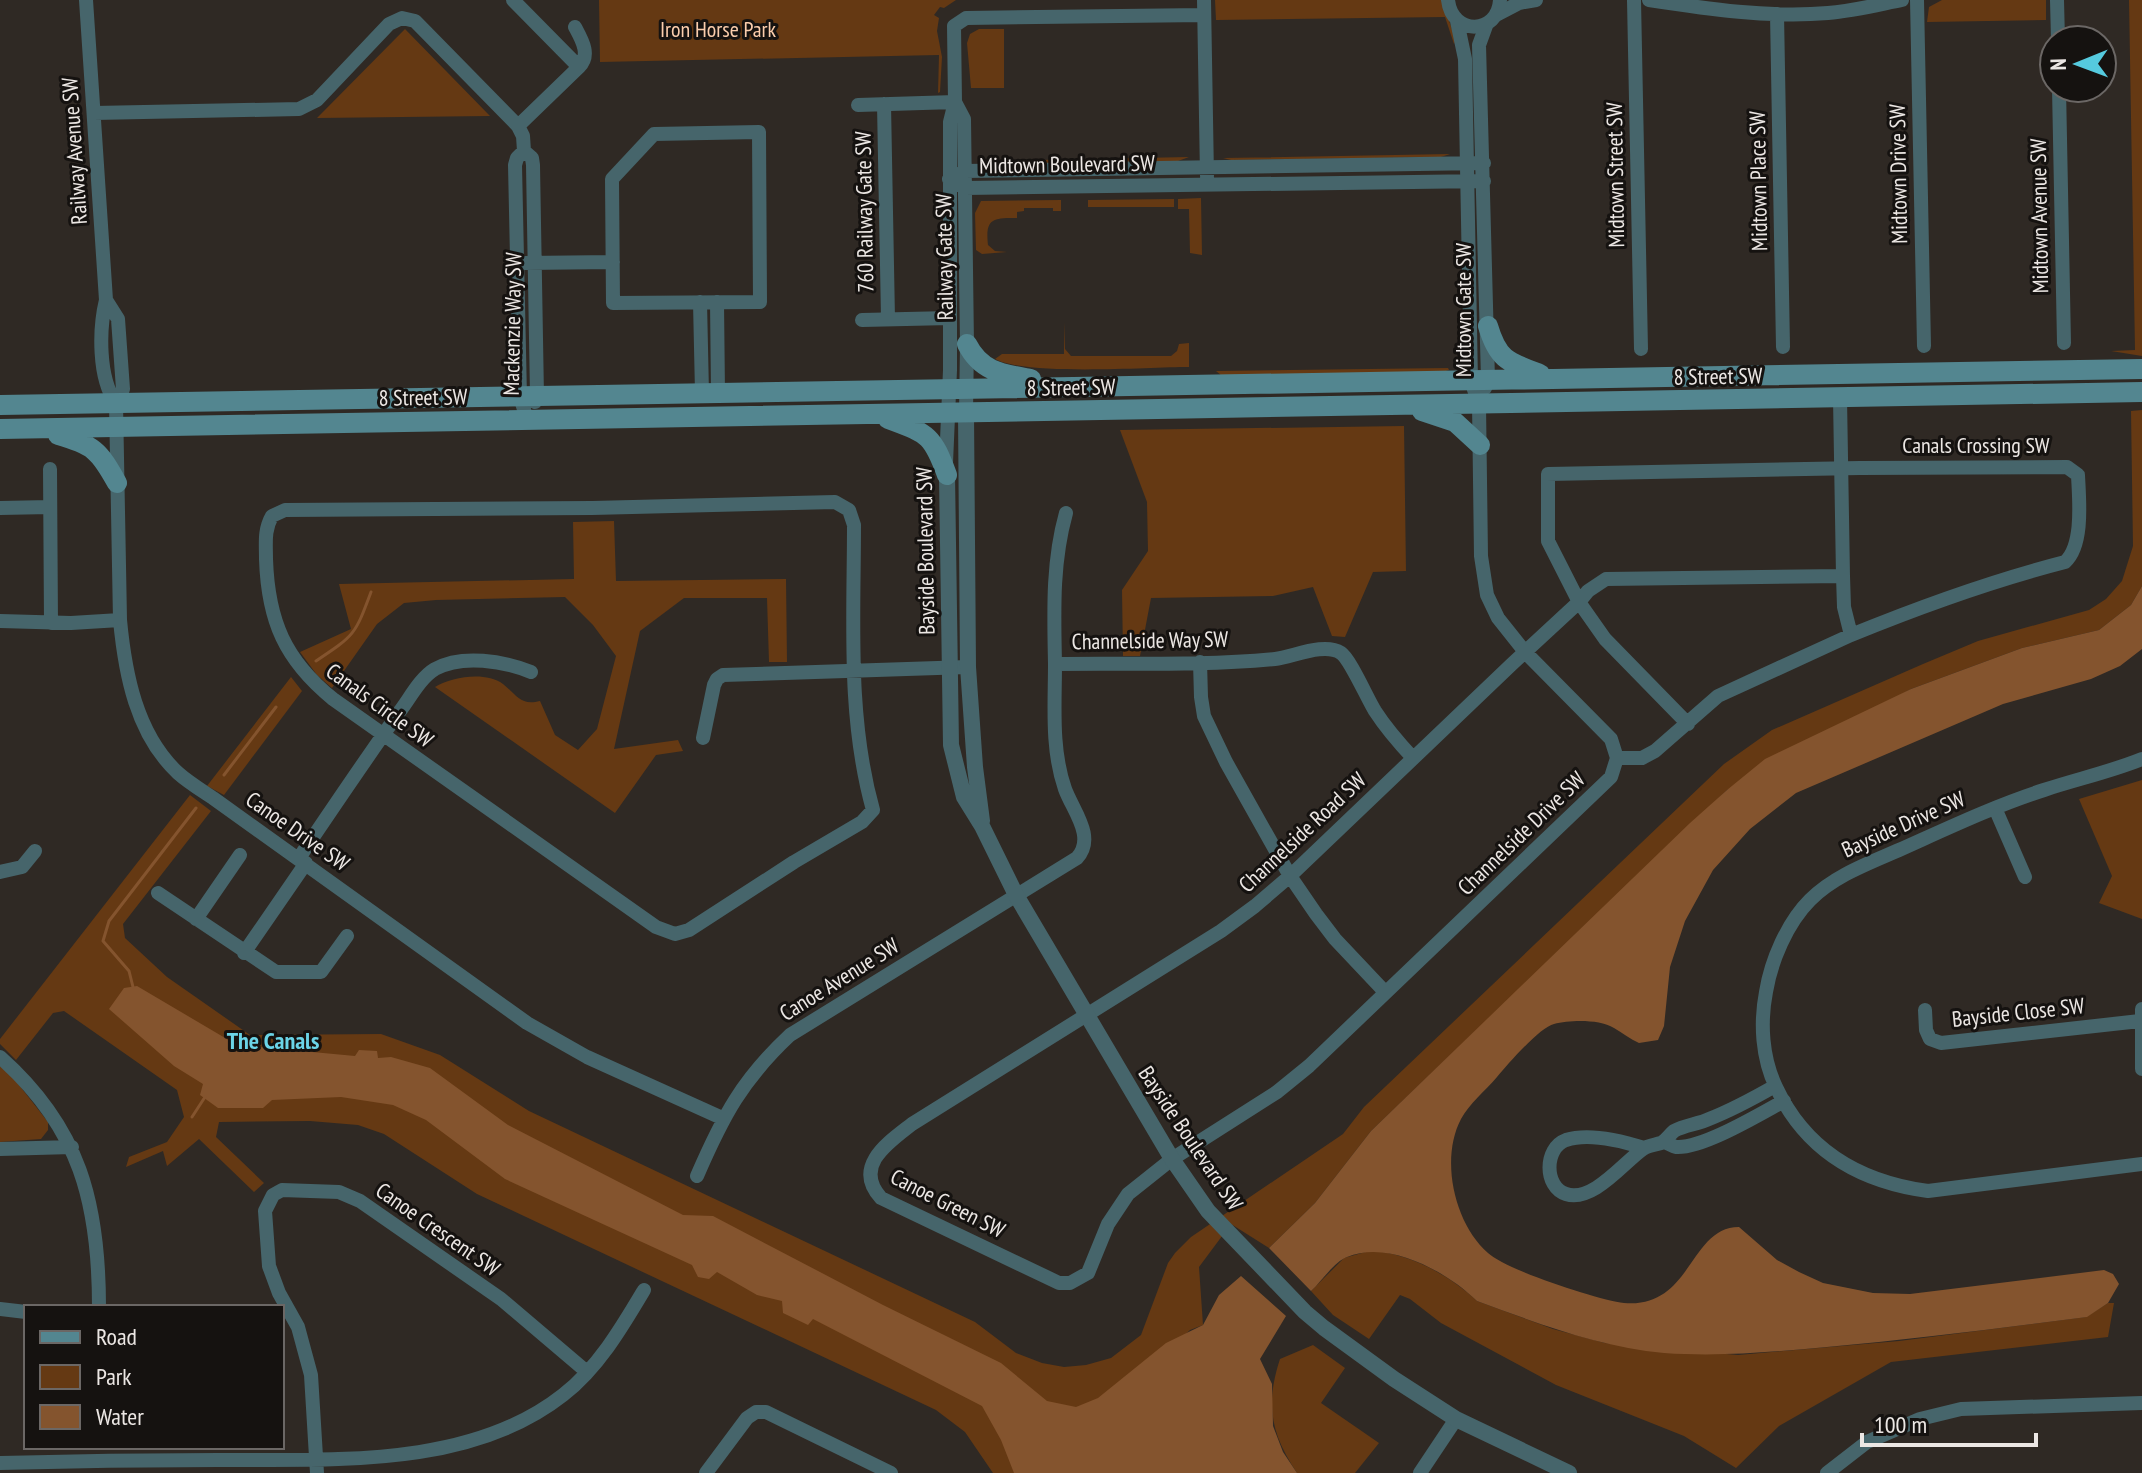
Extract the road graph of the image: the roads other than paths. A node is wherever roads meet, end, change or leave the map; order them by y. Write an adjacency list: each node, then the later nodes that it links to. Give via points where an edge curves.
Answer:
1 (86, 0): 24 (street, Railway Avenue SW)
2 (513, 0): 14 (street)
3 (530, 0): 14 (street)
4 (1448, 0): 16 (street, Midtown Gate SW)
5 (1500, 0): 15 (street, Midtown Gate SW)
6 (1536, 0): 15 (street)
7 (1634, 0): 49 (street, Midtown Street SW)
8 (1649, 0): 13 (street)
9 (1902, 0): 13 (street, via 1839,12)
10 (1917, 0): 47 (street, Midtown Drive SW)
11 (2057, 0): 17 (street)
12 (1204, 7): 20 (street, Railway Gate SW, via 966,18 953,32); 29 (street)
13 (1777, 14): 48 (street, Midtown Place SW)
14 (530, 18): 19 (street)
15 (1492, 19): 16 (street, via 1477,27); 27 (street, Midtown Gate SW, via 1479,45)
16 (1457, 21): 28 (street, Midtown Gate SW, via 1465,59)
17 (2058, 24)
18 (575, 27): 19 (street, via 585,53)
19 (579, 67): 25 (street)
20 (955, 102): 21 (street, 760 Railway Gate SW); 30 (street, Railway Gate SW, via 964,119); 31 (street, Railway Gate SW)
21 (884, 104): 23 (street, 760 Railway Gate SW); 42 (street, 760 Railway Gate SW)
22 (2059, 104): 45 (street, Midtown Avenue SW)
23 (858, 105)
24 (94, 113): 25 (street, via 299,109 317,100 389,24 402,18 415,21); 59 (street, Railway Avenue SW, via 106,300 101,321 105,389)
25 (518, 126): 26 (street, Mackenzie Way SW)
26 (524, 151): 37 (street, Mackenzie Way SW, via 515,165); 38 (street, Mackenzie Way SW, via 533,165)
27 (1484, 163): 28 (street, Midtown Boulevard SW); 33 (street, Midtown Gate SW)
28 (1467, 164): 29 (street, Midtown Boulevard SW); 32 (street, Midtown Gate SW)
29 (1207, 168): 30 (street, Midtown Boulevard SW); 34 (street)
30 (965, 171): 31 (street, Midtown Boulevard SW); 35 (street, Railway Gate SW)
31 (949, 179): 35 (street, Midtown Boulevard SW); 41 (street, Railway Gate SW)
32 (1468, 181): 33 (street, Midtown Boulevard SW); 34 (street, Midtown Boulevard SW); 52 (street, Midtown Gate SW)
33 (1484, 181): 44 (street, Midtown Gate SW)
34 (1207, 185): 35 (street, Midtown Boulevard SW)
35 (965, 188): 46 (street, Railway Gate SW)
36 (613, 262): 38 (street); 39 (street, via 613,303); 40 (street, via 612,179 654,134 759,132 760,302)
37 (517, 263): 38 (street); 57 (street, Mackenzie Way SW)
38 (535, 263): 57 (street, Mackenzie Way SW)
39 (700, 302): 40 (street); 56 (street)
40 (717, 302): 56 (street)
41 (950, 318): 42 (street, 760 Railway Gate SW); 54 (street, Railway Gate SW)
42 (888, 319): 43 (street, 760 Railway Gate SW)
43 (862, 320)
44 (1488, 326): 51 (main road, via 1503,359 1543,376); 52 (street, Midtown Gate SW)
45 (2064, 343)
46 (967, 344): 53 (main road, via 994,372); 54 (street, Railway Gate SW)
47 (1924, 346)
48 (1783, 347)
49 (1641, 349)
50 (2142, 369): 51 (main road, 8 Street SW)
51 (1567, 379): 52 (main road, 8 Street SW)
52 (1480, 380): 53 (main road, 8 Street SW); 60 (street, Midtown Gate SW)
53 (1070, 387): 54 (main road, 8 Street SW)
54 (958, 389): 56 (main road, 8 Street SW); 63 (street, Railway Gate SW)
55 (2142, 392): 58 (main road, 8 Street SW)
56 (710, 393): 57 (main road, 8 Street SW)
57 (529, 396): 59 (main road, 8 Street SW); 65 (street, Mackenzie Way SW)
58 (1840, 398): 60 (main road, 8 Street SW); 70 (street)
59 (116, 403): 61 (main road, 8 Street SW); 66 (street, Canoe Drive SW)
60 (1479, 404): 62 (main road, 8 Street SW); 69 (street)
61 (0, 405)
62 (1403, 405): 63 (main road, 8 Street SW); 69 (main road, via 1455,422)
63 (956, 413): 64 (main road, 8 Street SW); 72 (street, Bayside Boulevard SW); 87 (street, Bayside Boulevard SW)
64 (877, 415): 65 (main road, 8 Street SW); 72 (main road, via 925,434 936,445)
65 (527, 419): 66 (main road, 8 Street SW)
66 (116, 427): 68 (main road, 8 Street SW); 73 (street, Canoe Drive SW)
67 (0, 429): 68 (main road, 8 Street SW)
68 (39, 429): 73 (main road, via 93,447)
69 (1480, 445): 83 (street, via 1481,556 1487,595)
70 (1842, 468): 77 (street); 78 (street, Canals Crossing SW, via 1548,474 1548,541); 82 (street, Canals Crossing SW, via 2067,467 2078,475 2081,514 2072,556 2065,562 1954,594)
71 (50, 469): 74 (street)
72 (947, 475): 86 (street, Bayside Boulevard SW)
73 (117, 483): 79 (street, Canoe Drive SW)
74 (50, 507): 75 (street); 81 (street)
75 (0, 508)
76 (1066, 513): 85 (street, via 1054,580)
77 (1843, 576): 78 (street, via 1606,579); 82 (street)
78 (1579, 602): 83 (street); 90 (street, Canals Crossing SW, via 1605,639)
79 (120, 620): 81 (street); 100 (street, Canoe Drive SW, via 129,685 160,751 177,772)
80 (0, 621): 81 (street)
81 (51, 623)
82 (1851, 635): 90 (street, Canals Crossing SW, via 1718,696)
83 (1525, 652): 93 (street, Channelside Road SW); 94 (street, via 1611,739)
84 (1200, 662): 85 (street, Channelside Way SW); 93 (street, Channelside Way SW, via 1336,651 1347,659 1374,710); 102 (street, via 1209,729)
85 (1055, 664): 105 (street, Channelside Way SW, via 1059,768 1085,846 1077,858)
86 (948, 667): 87 (street); 88 (street); 97 (street, Bayside Boulevard SW, via 957,776)
87 (968, 667): 97 (street, Bayside Boulevard SW)
88 (854, 671): 91 (street, Canals Circle SW, via 859,752 873,810 862,822 696,926 675,934 656,927); 91 (street, Canals Circle SW, via 854,525 849,510 835,502 277,512 266,532 267,572 276,621 288,650 307,678); 92 (street, via 723,675 714,685)
89 (531, 672): 91 (street, via 500,663 443,666 425,678)
90 (1688, 724): 94 (street, Canals Crossing SW, via 1642,758)
91 (383, 735): 100 (street)
92 (703, 738)
93 (1413, 758): 102 (street, Channelside Road SW)
94 (1617, 758): 109 (street, Channelside Drive SW, via 1611,777)
95 (2142, 759): 96 (street, Bayside Drive SW)
96 (1995, 808): 103 (street); 115 (street, Bayside Drive SW, via 1842,875 1809,901 1783,940 1768,977 1762,1011 1766,1058)
97 (982, 826): 105 (street, Bayside Boulevard SW)
98 (35, 851): 101 (street, via 22,867)
99 (240, 855): 106 (street)
100 (302, 861): 108 (street); 117 (street, Canoe Drive SW, via 527,1023 587,1057)
101 (0, 872)
102 (1290, 876): 109 (street, via 1335,939); 112 (street, Channelside Road SW, via 1221,931)
103 (2025, 877)
104 (158, 893): 106 (street)
105 (1016, 895): 112 (street, Bayside Boulevard SW); 117 (street, Canoe Avenue SW, via 790,1035 743,1085)
106 (196, 919): 108 (street)
107 (347, 936): 108 (street, via 321,972 276,972)
108 (244, 953)
109 (1385, 992): 122 (street, Channelside Drive SW, via 1277,1092)
110 (1925, 1010): 111 (street, Bayside Close SW, via 1930,1039 1941,1043)
111 (2141, 1015): 114 (street)
112 (1086, 1016): 122 (street, Bayside Boulevard SW); 122 (street, Canoe Green SW, via 891,1140 874,1158 874,1190 881,1198 1059,1283 1070,1283 1088,1273 1108,1224 1128,1194)
113 (0, 1057): 119 (street, via 45,1106)
114 (2142, 1069)
115 (1775, 1086): 116 (street, Bayside Drive SW); 118 (street, via 1675,1131)
116 (1784, 1101): 118 (street, via 1707,1139 1677,1147); 123 (street, Bayside Drive SW, via 1832,1156 1895,1187 1957,1189)
117 (722, 1118): 124 (street, Canoe Avenue SW)
118 (1664, 1142): 120 (street)
119 (72, 1147): 121 (street); 126 (street, via 94,1224)
120 (1644, 1148): 120 (street, via 1581,1137 1562,1141 1552,1154 1553,1184 1565,1194 1582,1195)
121 (0, 1149)
122 (1172, 1159): 131 (street, Bayside Boulevard SW, via 1208,1211 1305,1312)
123 (2142, 1164)
124 (697, 1176)
125 (644, 1290): 129 (street)
126 (99, 1305)
127 (0, 1309): 128 (street)
128 (24, 1312)
129 (587, 1372): 134 (street, via 563,1395 511,1427 468,1443); 134 (street, Canoe Crescent SW, via 501,1299 360,1201 339,1192 282,1190 265,1211 269,1266 298,1327 311,1375)
130 (2142, 1403): 139 (street, via 1961,1409 1920,1419 1867,1442)
131 (1456, 1419): 137 (street); 138 (street, Bayside Boulevard SW)
132 (103, 1454): 133 (street); 134 (street)
133 (0, 1463)
134 (317, 1466)
135 (706, 1473): 136 (street, via 747,1418 766,1412)
136 (891, 1473)
137 (1420, 1473)
138 (1569, 1473)
139 (1827, 1473)

